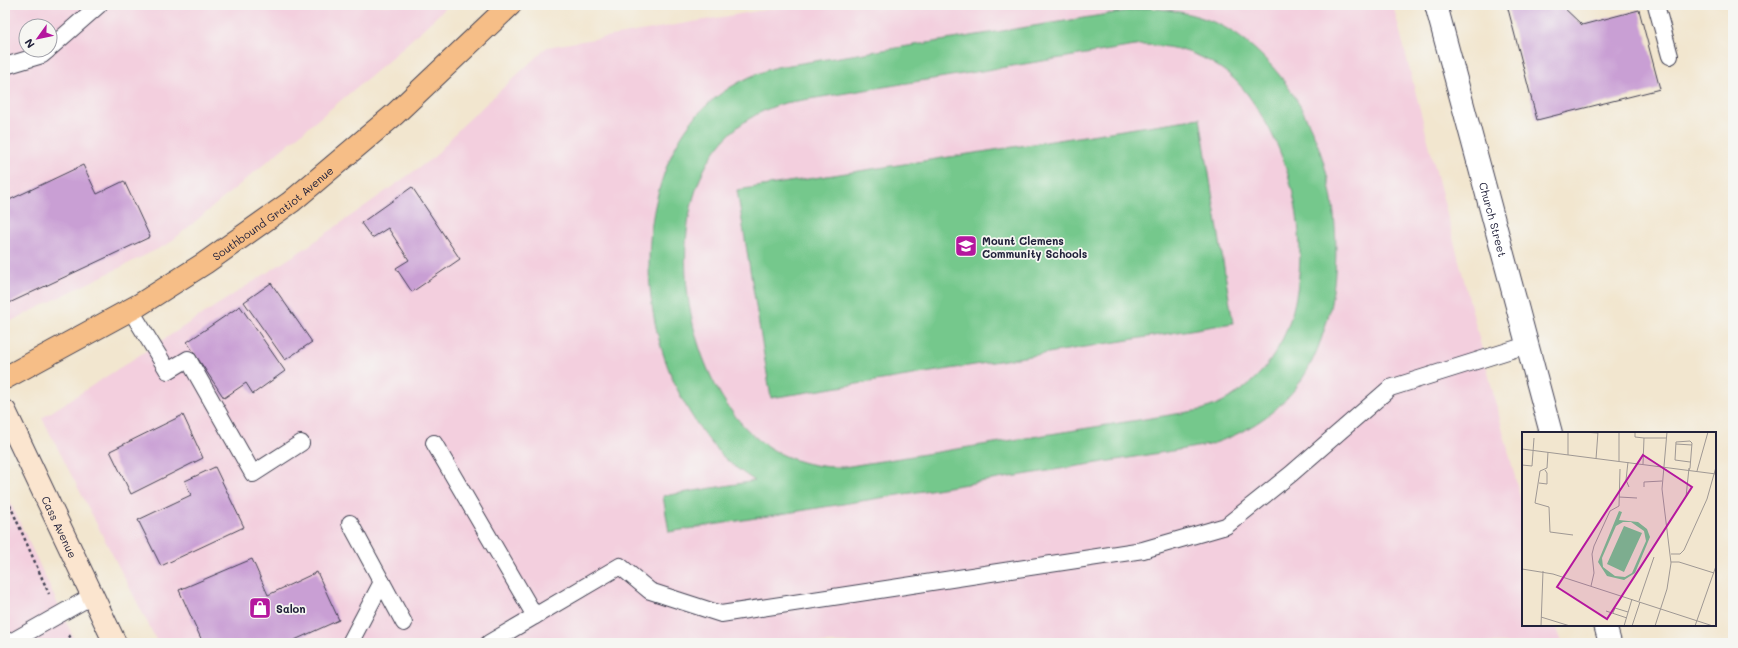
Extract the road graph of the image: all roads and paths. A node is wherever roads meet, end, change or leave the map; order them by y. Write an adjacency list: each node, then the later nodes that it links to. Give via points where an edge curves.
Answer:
1 (98, 5): 5 (lane)
2 (510, 5): 9 (main road, Southbound Gratiot Avenue, via 395,114 291,202 205,263)
3 (1436, 5): 10 (street, Church Street)
4 (1656, 5): 6 (lane)
5 (58, 41)
6 (1670, 56)
7 (32, 58): 8 (lane)
8 (5, 66)
9 (130, 309): 11 (main road, Southbound Gratiot Avenue); 14 (lane, via 168,371 188,358 253,474)
10 (1526, 345): 13 (street, Church Street); 21 (lane, via 1390,388 1291,474 1226,526 1143,550 722,614 650,591 620,566)
11 (5, 378)
12 (5, 411): 19 (main road, Cass Avenue)
13 (1551, 432)
14 (301, 443)
15 (434, 443): 21 (lane)
16 (5, 494): 20 (path)
17 (350, 523): 18 (lane)
18 (382, 582): 22 (lane); 27 (lane)
19 (92, 596): 20 (lane); 26 (main road, Cass Avenue)
20 (59, 615): 24 (lane); 25 (path)
21 (535, 616): 28 (lane)
22 (404, 623)
23 (1605, 626): 29 (street)
24 (8, 643)
25 (73, 643)
26 (115, 643)
27 (350, 643)
28 (488, 643)
29 (1610, 643)

